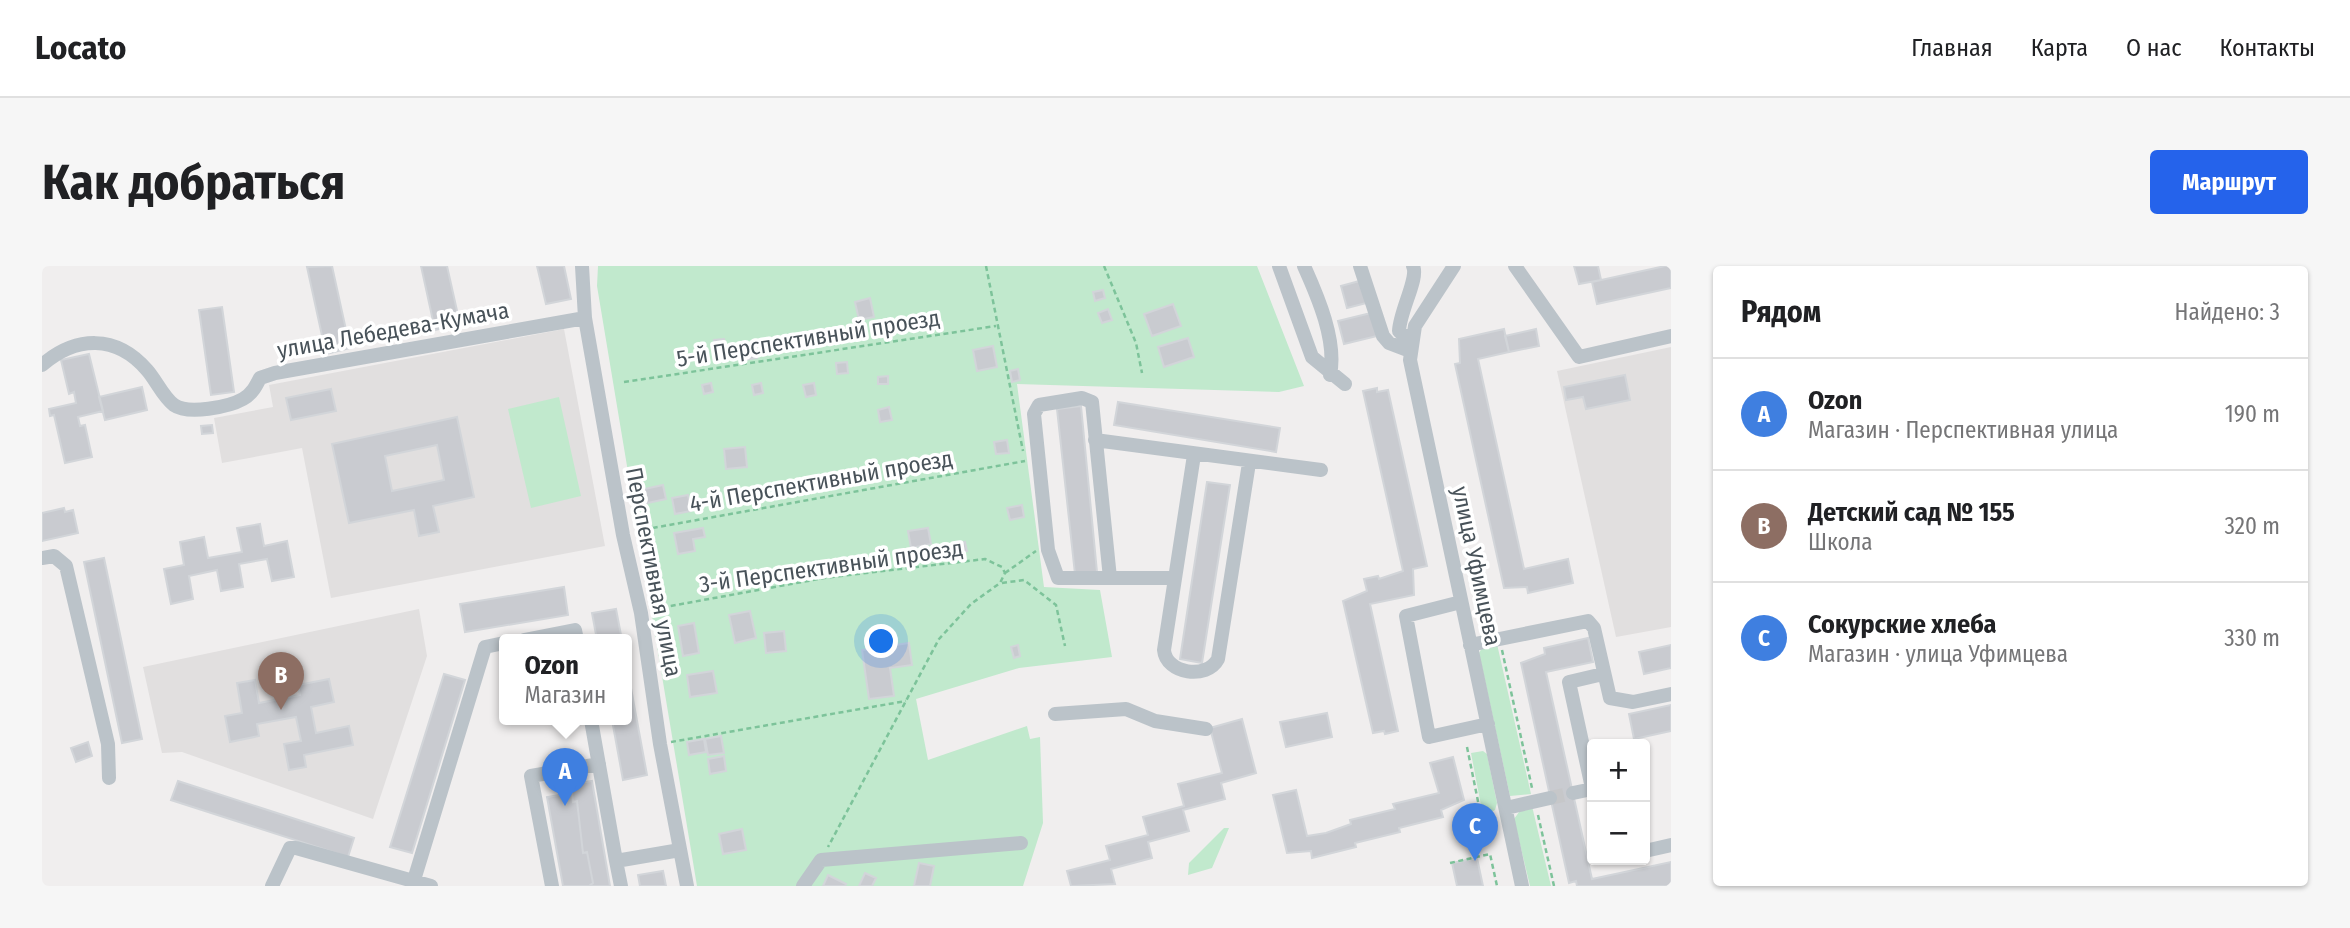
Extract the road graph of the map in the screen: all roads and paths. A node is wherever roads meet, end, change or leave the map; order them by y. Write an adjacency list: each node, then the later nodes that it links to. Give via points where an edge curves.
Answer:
1 (582, 266): 12 (street, Перспективная улица)
2 (986, 266): 13 (path)
3 (1104, 266): 17 (path, via 1136,343)
4 (1279, 266): 18 (street, via 1311,357)
5 (1304, 266): 18 (street, via 1330,339)
6 (1360, 266): 15 (street, via 1383,336 1389,343)
7 (1413, 266): 15 (street, улица Уфимцева, via 1416,278 1400,314 1399,331)
8 (1438, 266): 11 (street)
9 (1454, 266): 11 (street)
10 (1515, 266): 14 (street, via 1579,357)
11 (1442, 284): 15 (street, via 1415,326)
12 (585, 318): 16 (street, улица Лебедева-Кумача, via 275,373 261,378 242,400 215,406 174,405 145,367 120,349 89,341 60,350); 25 (street, Перспективная улица)
13 (996, 326): 19 (path, 5-й Перспективный проезд); 25 (path, 4-й Перспективный проезд, via 1025,461 649,526)
14 (1671, 336)
15 (1410, 346): 32 (street, улица Уфимцева)
16 (42, 365)
17 (1142, 373)
18 (1330, 375): 20 (street)
19 (624, 382)
20 (1345, 384)
21 (1095, 440): 22 (street); 29 (street); 29 (street, via 1088,399 1039,405 1034,414 1053,570 1066,580)
22 (1194, 455): 23 (street); 30 (street)
23 (1249, 463): 24 (street); 30 (street, via 1218,659 1206,671 1184,670 1165,659)
24 (1321, 470)
25 (622, 535): 33 (street, Перспективная улица)
26 (1039, 540): 28 (path, via 1036,550)
27 (42, 558): 51 (street, via 54,556 66,566 108,744)
28 (1005, 573): 31 (path); 33 (path, 3-й Перспективный проезд, via 985,559 824,578)
29 (1110, 578): 30 (street)
30 (1174, 578)
31 (1000, 583): 39 (path, via 1024,580 1056,605); 42 (path, via 971,604 939,639)
32 (1461, 602): 37 (street, улица Уфимцева); 44 (street, via 1406,616 1426,724 1429,737)
33 (641, 613): 47 (street, Перспективная улица)
34 (555, 634): 35 (street, via 575,630)
35 (576, 634)
36 (499, 644): 68 (street, via 485,647)
37 (1471, 645): 40 (street, via 1588,621 1594,628); 44 (street, улица Уфимцева)
38 (1501, 645): 54 (path)
39 (1065, 646)
40 (1603, 674): 41 (street, via 1610,698 1633,702); 50 (street, via 1569,682)
41 (1671, 694)
42 (906, 701): 47 (path); 65 (path)
43 (1055, 714): 46 (street, via 1126,709 1155,721)
44 (1488, 724): 56 (street, улица Уфимцева)
45 (592, 725): 49 (street)
46 (1206, 729)
47 (660, 744): 63 (street, Перспективная улица)
48 (1467, 747): 58 (path)
49 (599, 764): 66 (street); 71 (street, via 531,776)
50 (1587, 765)
51 (109, 778)
52 (1587, 789): 53 (street)
53 (1573, 793)
54 (1534, 798)
55 (1550, 798): 56 (street)
56 (1506, 808): 76 (street, улица Уфимцева)
57 (1536, 808): 77 (path)
58 (1481, 816)
59 (1483, 825): 60 (path)
60 (1486, 839)
61 (1021, 843): 65 (street)
62 (1671, 845): 64 (street)
63 (680, 850): 66 (street); 73 (street, Перспективная улица)
64 (1650, 850)
65 (821, 860): 74 (street)
66 (616, 861): 72 (street)
67 (1450, 863): 75 (path, via 1490,854)
68 (414, 880): 69 (street, via 290,848); 70 (street)
69 (272, 886)
70 (431, 886)
71 (552, 886)
72 (621, 886)
73 (687, 886)
74 (803, 886)
75 (1497, 886)
76 (1522, 886)
77 (1554, 886)

